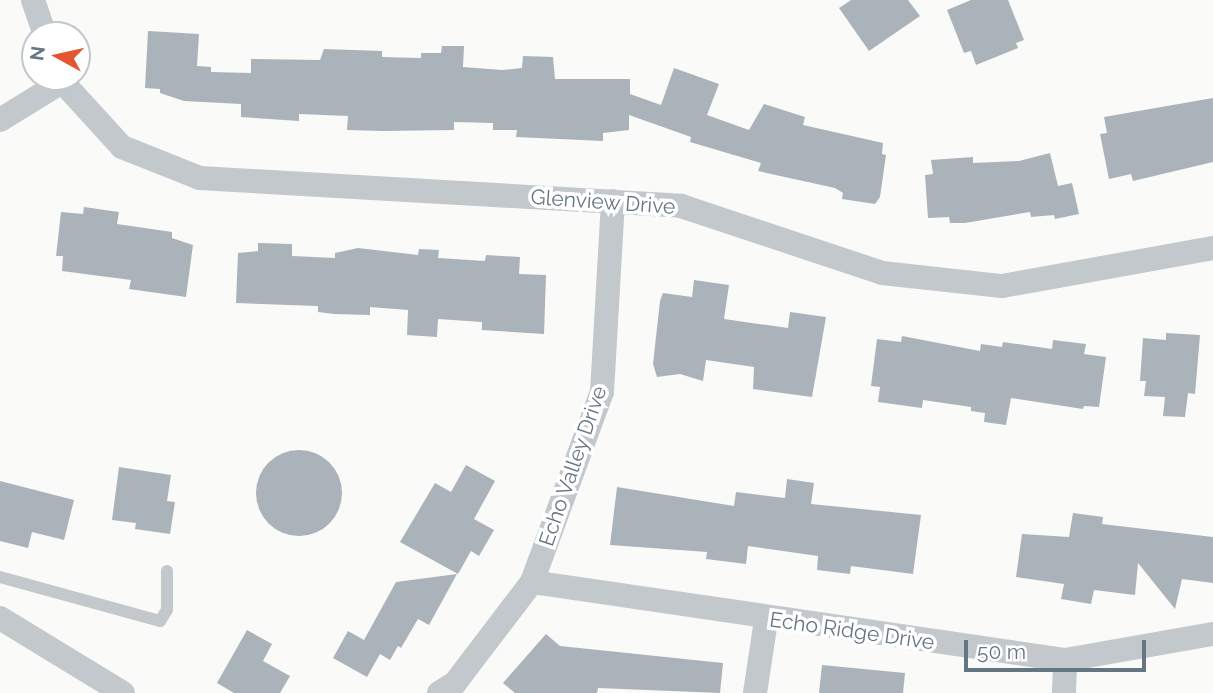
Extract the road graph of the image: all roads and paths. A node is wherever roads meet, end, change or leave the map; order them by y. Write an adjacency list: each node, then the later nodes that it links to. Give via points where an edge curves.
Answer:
1 (33, 0): 2 (street)
2 (40, 21)
3 (43, 91): 5 (street)
4 (69, 91): 6 (street, Glenview Drive, via 122,147 200,178)
5 (0, 120)
6 (613, 201): 7 (street, Glenview Drive, via 681,206 882,273 1002,286); 10 (street, Echo Valley Drive, via 602,393)
7 (1213, 248)
8 (167, 571): 9 (lane, via 167,610 160,621)
9 (0, 577)
10 (532, 582): 12 (street, Echo Ridge Drive); 16 (street, Echo Valley Drive, via 455,683)
11 (0, 618): 15 (street)
12 (766, 620): 14 (street, Echo Ridge Drive); 17 (street)
13 (1213, 634): 14 (street, Echo Ridge Drive)
14 (1065, 660): 18 (street)
15 (123, 693)
16 (439, 693)
17 (755, 693)
18 (1064, 693)

